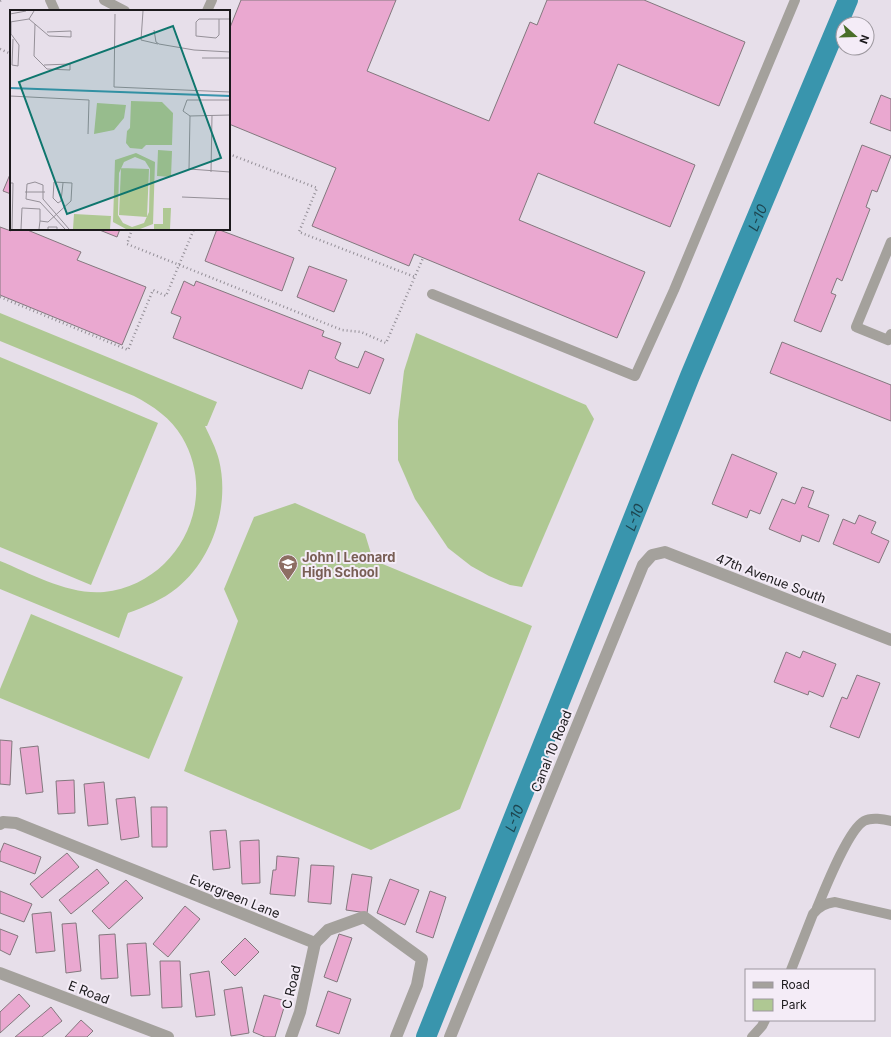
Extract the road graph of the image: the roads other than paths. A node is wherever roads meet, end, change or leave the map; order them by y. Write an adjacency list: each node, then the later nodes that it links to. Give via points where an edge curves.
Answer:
1 (50, 0): 5 (lane)
2 (104, 0): 6 (lane)
3 (212, 0): 7 (lane)
4 (795, 0): 9 (lane, via 674,290 635,376)
5 (55, 10)
6 (123, 10)
7 (207, 10)
8 (891, 242): 10 (lane, via 856,327 888,340)
9 (432, 294)
10 (891, 334)
11 (643, 565): 12 (street, 47th Avenue South, via 652,555 665,552); 24 (street, Canal 10 Road)
12 (891, 640)
13 (891, 821): 15 (lane, via 874,818 864,820 856,828 842,852)
14 (0, 824): 17 (street, Evergreen Lane, via 16,823)
15 (817, 908): 16 (lane, via 836,902); 18 (lane)
16 (891, 915)
17 (315, 943): 22 (street, C Road, via 300,1012); 23 (street, via 328,930 364,917 422,959 417,985)
18 (791, 969)
19 (0, 973): 21 (street, E Road)
20 (764, 1021): 25 (lane)
21 (168, 1037)
22 (291, 1037)
23 (396, 1037)
24 (450, 1037)
25 (752, 1037)

